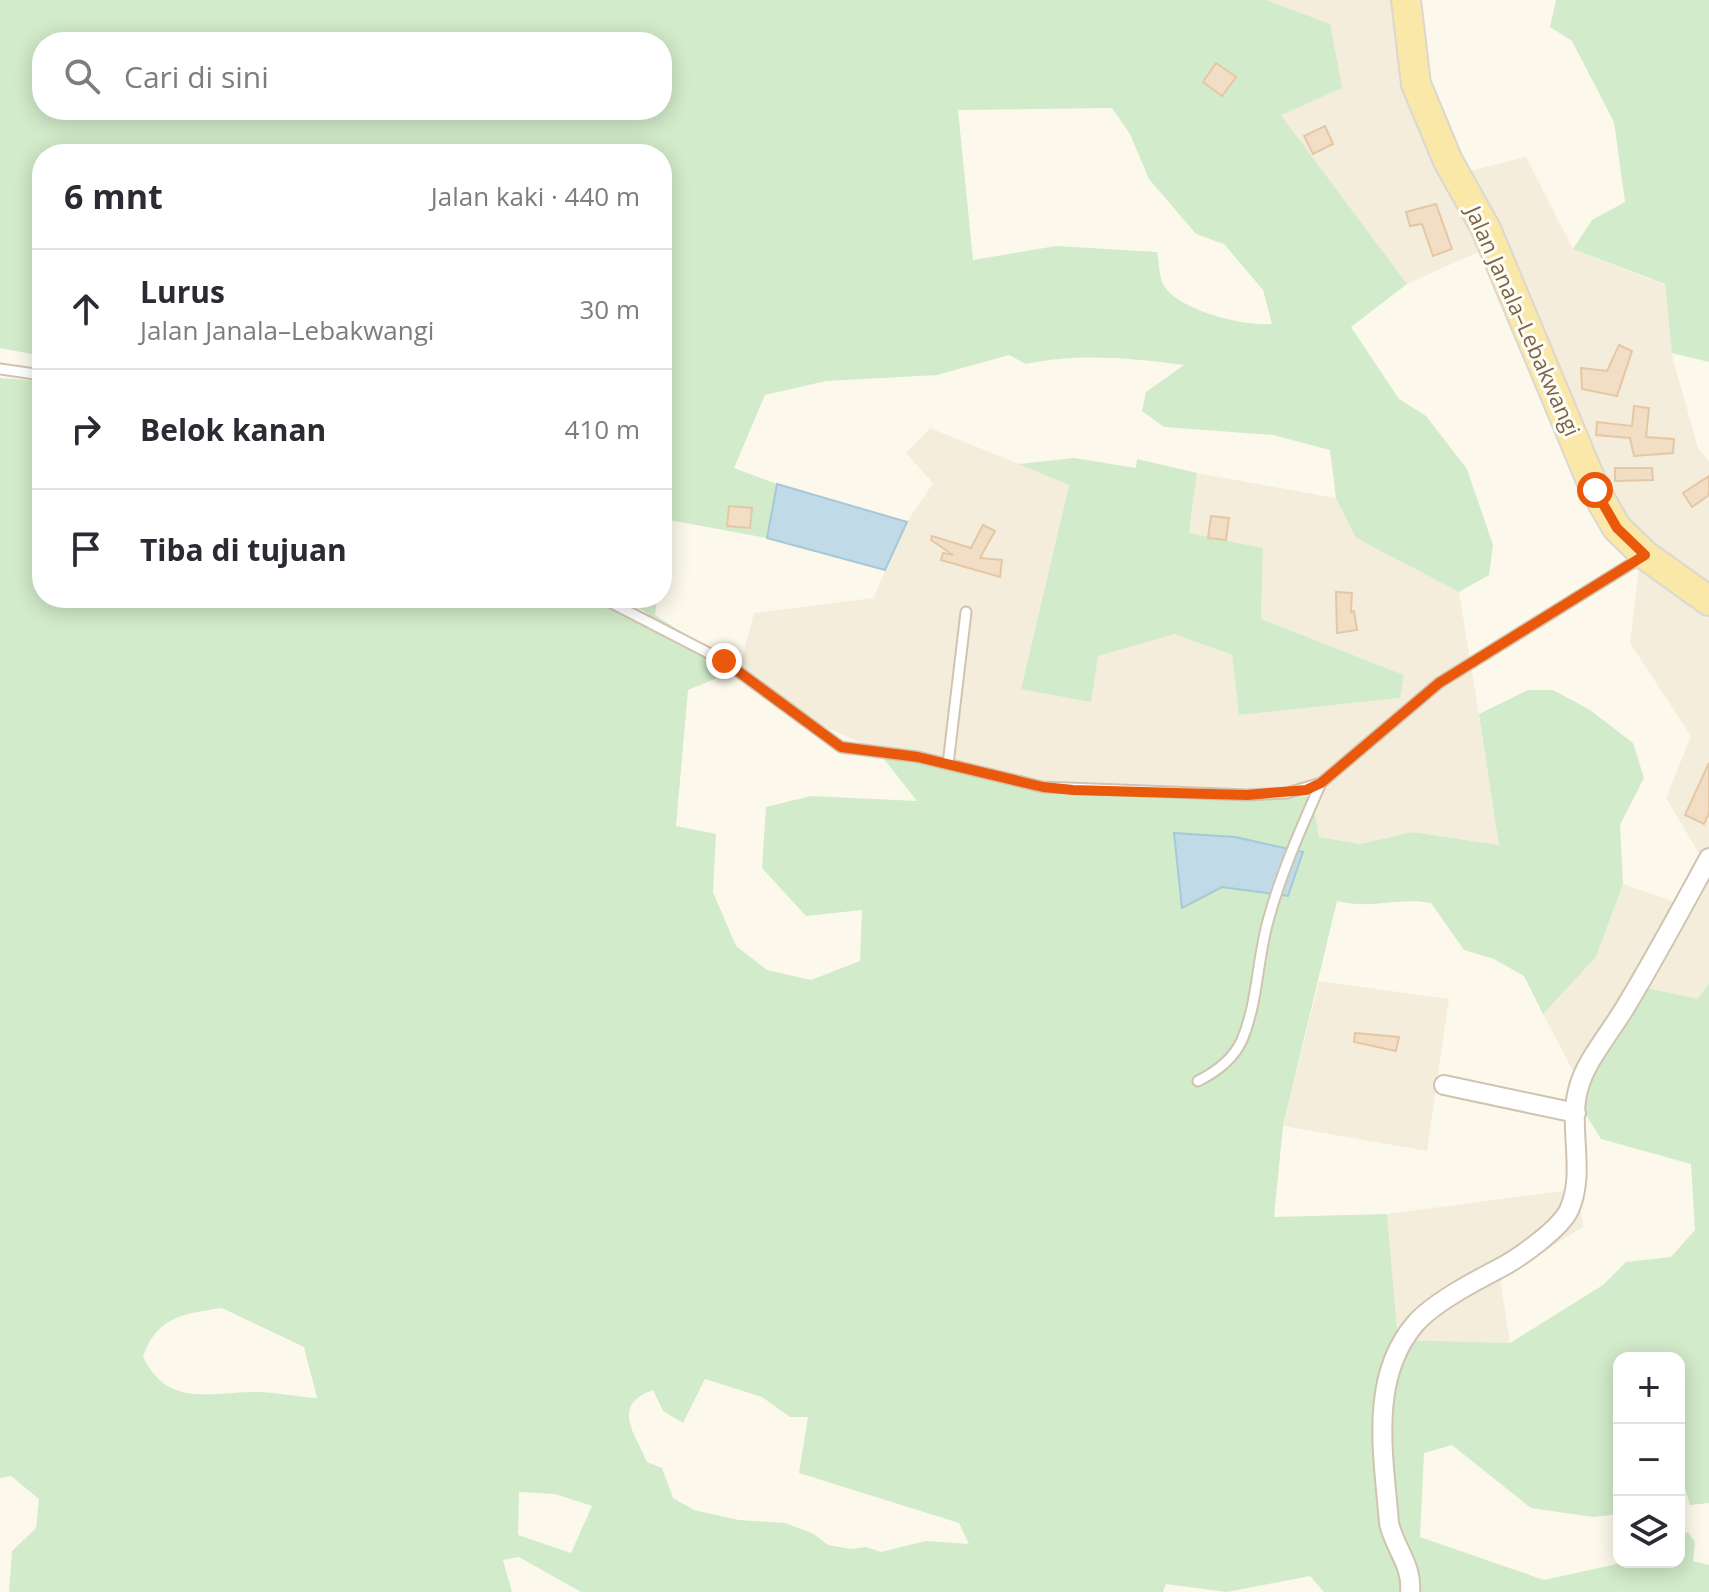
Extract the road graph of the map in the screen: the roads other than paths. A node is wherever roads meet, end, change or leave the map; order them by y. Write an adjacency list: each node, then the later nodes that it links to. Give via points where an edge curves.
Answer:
1 (1406, 0): 4 (main road, Jalan Janala–Lebakwangi, via 1416,84 1448,161 1486,229 1595,490 1617,528)
2 (0, 369): 3 (lane)
3 (32, 374)
4 (1645, 555): 5 (main road, Jalan Janala–Lebakwangi); 9 (lane, via 1439,683)
5 (1709, 601)
6 (621, 608): 8 (lane, via 724,661 841,747)
7 (966, 612): 8 (lane)
8 (948, 764): 9 (lane, via 1073,790 1247,795 1297,791)
9 (1321, 783): 11 (lane, via 1267,921 1241,1043 1220,1070)
10 (1709, 858): 13 (street, via 1581,1081)
11 (1198, 1081)
12 (1444, 1085): 13 (street)
13 (1576, 1113): 14 (street, via 1575,1194 1567,1214 1520,1257 1470,1284 1415,1324 1393,1364 1381,1418 1389,1523 1408,1568)
14 (1410, 1592)

